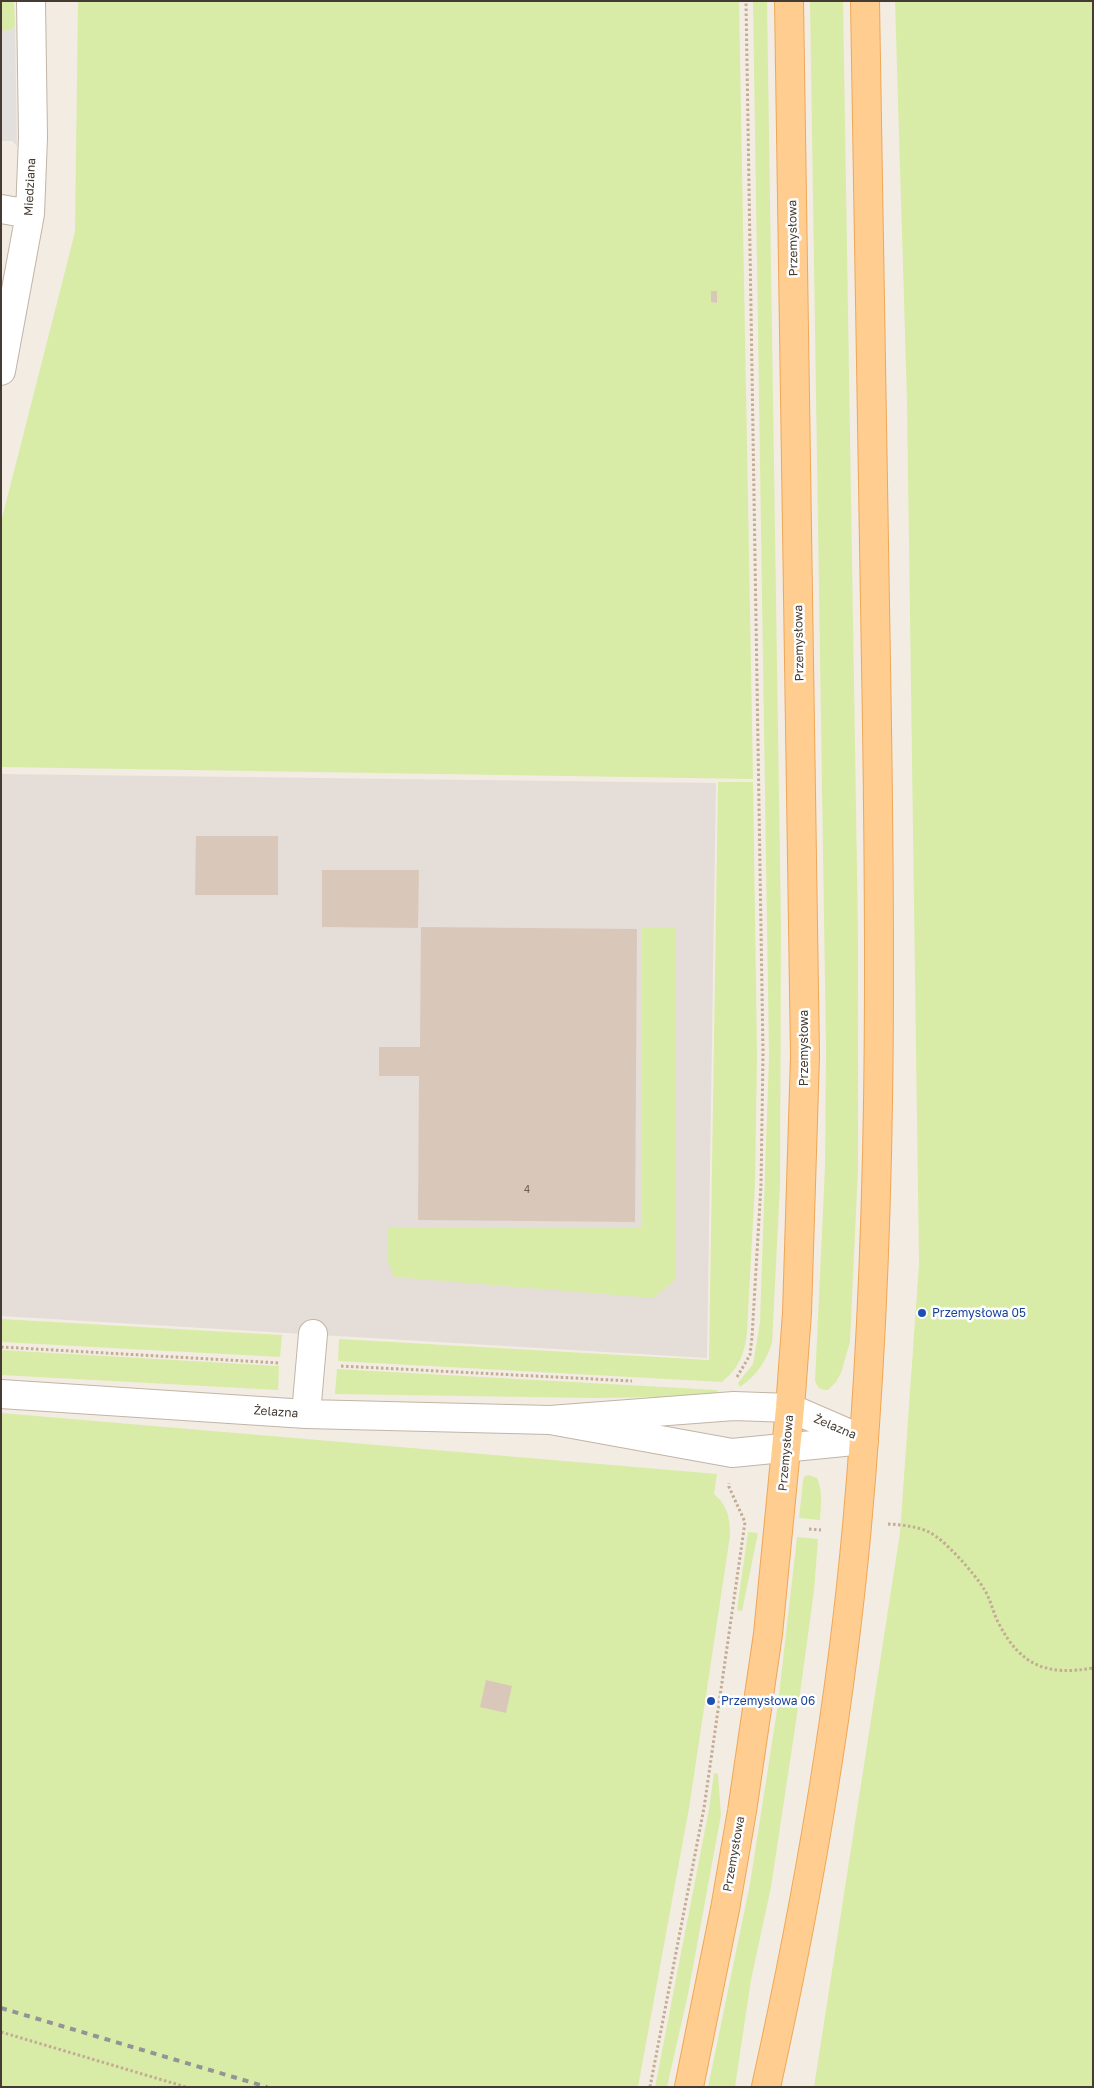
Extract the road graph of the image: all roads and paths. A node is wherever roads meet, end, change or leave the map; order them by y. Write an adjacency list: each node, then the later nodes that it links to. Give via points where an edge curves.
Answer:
1 (31, 1): 6 (street, Miedziana, via 33,138)
2 (746, 1): 11 (path, via 763,1053 761,1185 752,1337 750,1355)
3 (789, 1): 14 (main road, Przemysłowa, via 805,1046 797,1313)
4 (865, 1): 17 (main road, via 880,976 878,1180)
5 (1, 209): 6 (street)
6 (30, 214): 7 (street, Miedziana)
7 (1, 371)
8 (312, 1334): 10 (street)
9 (1, 1347): 10 (path)
10 (310, 1364): 12 (path); 15 (street)
11 (734, 1380)
12 (633, 1381)
13 (1, 1394): 15 (street, Żelazna)
14 (790, 1408): 16 (street, Żelazna, via 734,1406); 17 (street, Żelazna); 18 (main road, Przemysłowa)
15 (306, 1414): 16 (street, Żelazna)
16 (550, 1420): 18 (street, Żelazna, via 732,1453)
17 (864, 1440): 18 (street, Żelazna); 20 (main road)
18 (786, 1448): 25 (main road, Przemysłowa, via 768,1634 743,1801)
19 (730, 1478): 24 (path, via 729,1487 745,1522 704,1808)
20 (858, 1521): 21 (path, via 911,1526 931,1533 973,1572 1014,1650 1040,1667 1071,1672); 26 (main road, via 817,1836)
21 (1093, 1668)
22 (1, 2032): 23 (path)
23 (186, 2087)
24 (650, 2087)
25 (689, 2087)
26 (766, 2087)

